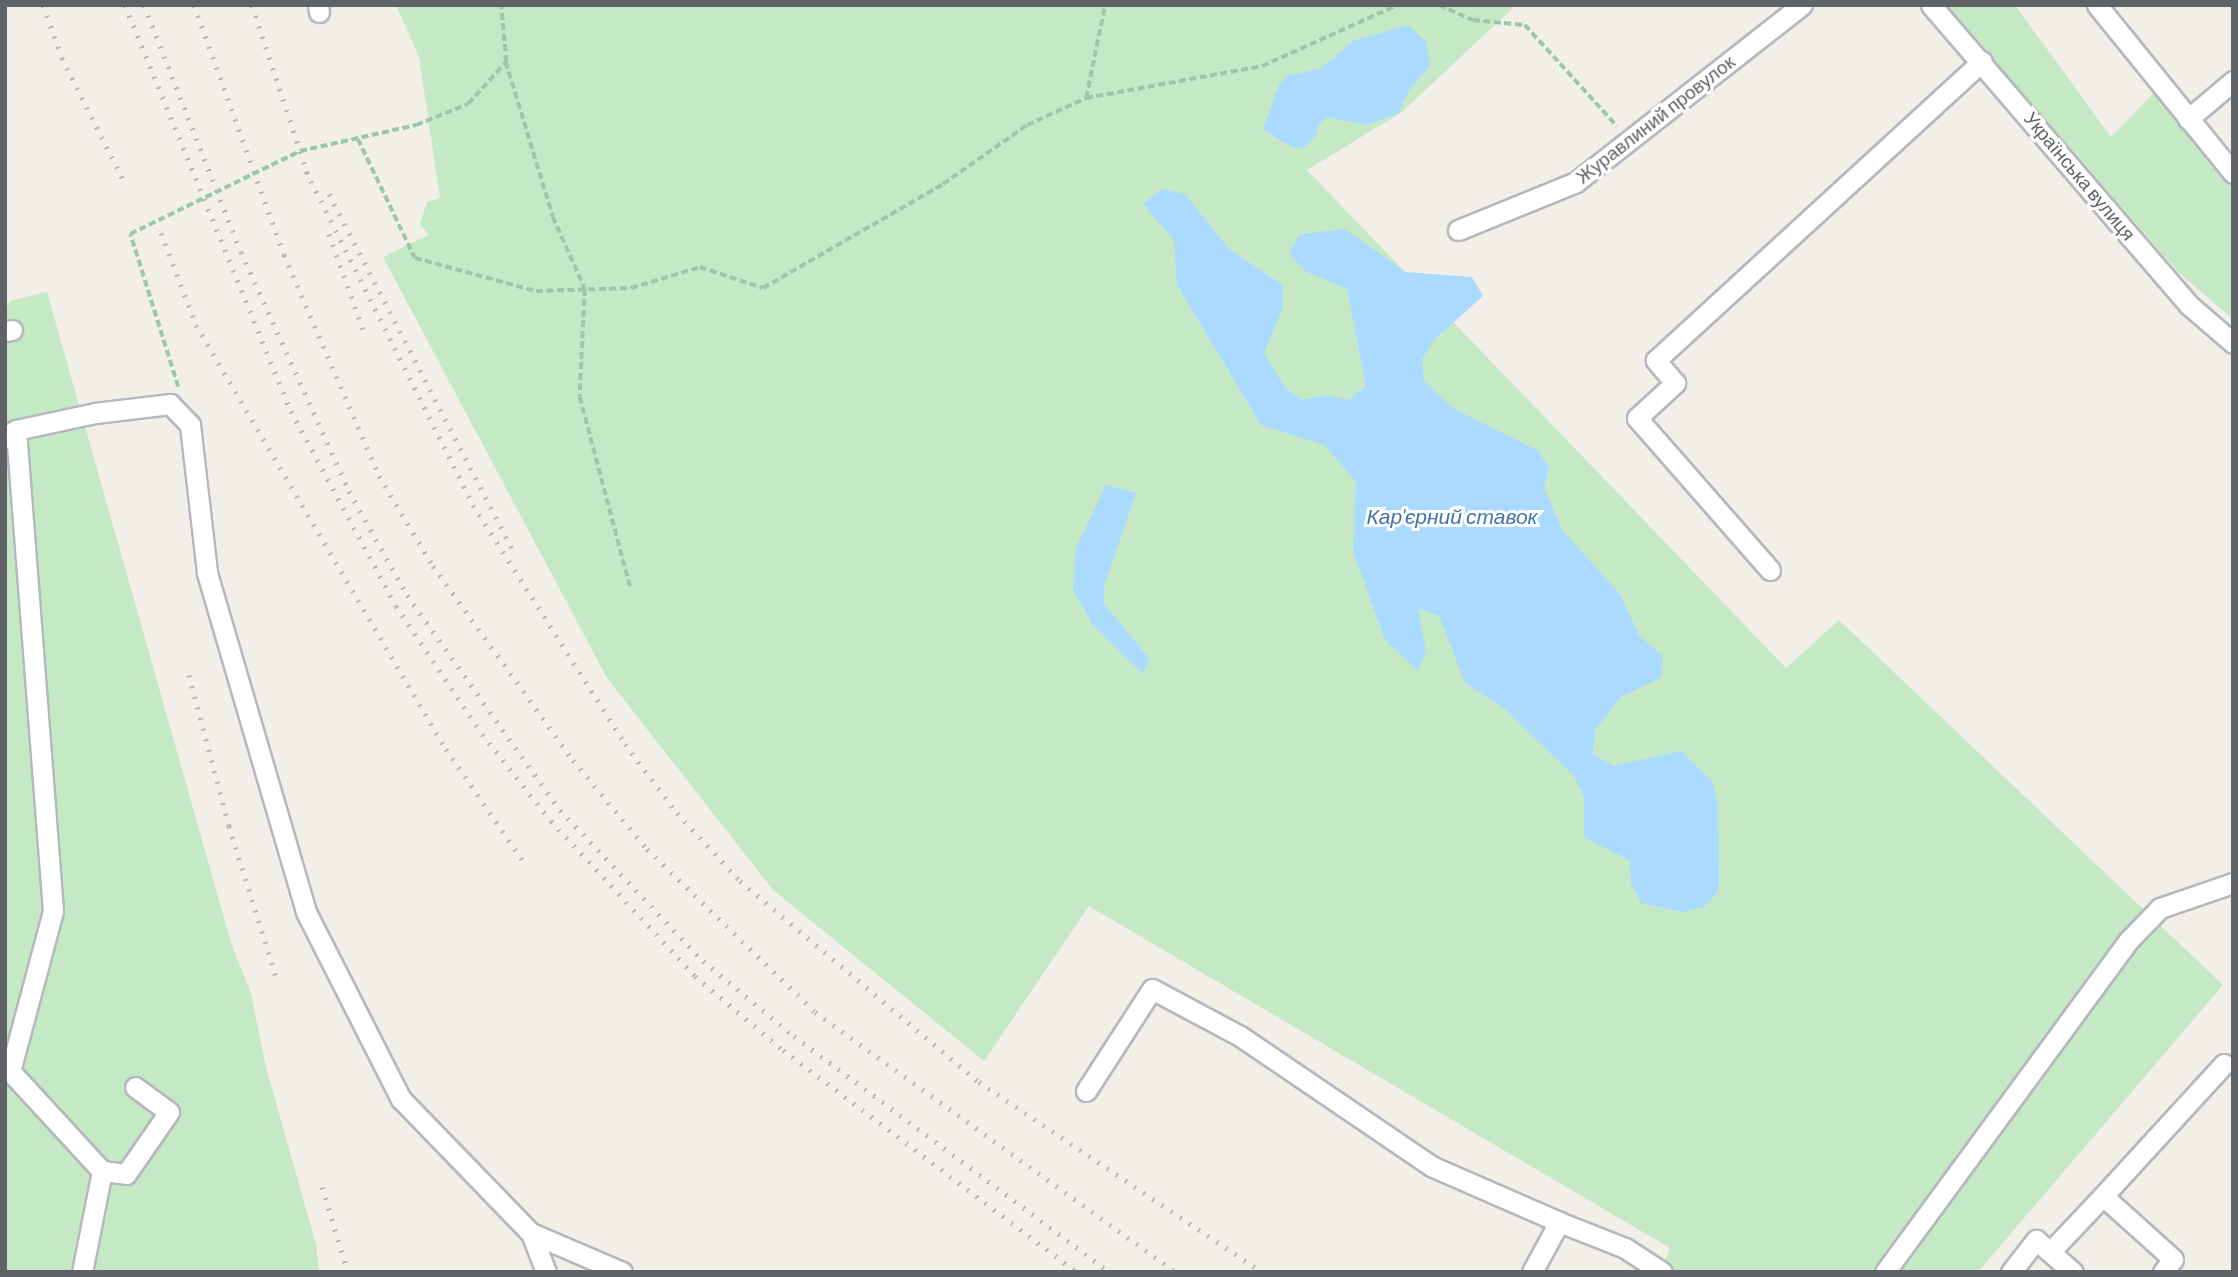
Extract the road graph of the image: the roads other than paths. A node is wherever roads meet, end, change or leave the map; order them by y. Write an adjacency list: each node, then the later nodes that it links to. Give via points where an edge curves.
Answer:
1 (1802, 5): 8 (street, Журавлиний провулок, via 1576,182)
2 (1931, 5): 4 (street, Українська вулиця)
3 (2097, 5): 6 (street)
4 (1982, 61): 9 (street, Українська вулиця, via 2189,305); 11 (street, via 1656,360 1675,383 1637,418)
5 (2233, 81): 6 (street)
6 (2188, 119): 7 (street)
7 (2233, 173)
8 (1458, 230)
9 (2233, 343)
10 (11, 434): 16 (street, via 53,911 10,1071); 19 (street, via 95,413 170,404 190,425 207,573 306,912 401,1100)
11 (1770, 570)
12 (2233, 883): 26 (street, via 2160,908 2129,940)
13 (2230, 1063): 17 (street)
14 (135, 1087): 16 (street, via 169,1112 126,1174)
15 (1086, 1091): 18 (street, via 1152,989 1240,1036 1431,1166)
16 (102, 1171): 21 (street)
17 (2104, 1196): 20 (street); 29 (street, via 2173,1259)
18 (1559, 1222): 24 (street); 25 (street, via 1625,1248)
19 (531, 1233): 22 (street); 23 (street)
20 (2050, 1252): 27 (street, via 2036,1240); 28 (street)
21 (82, 1272)
22 (546, 1272)
23 (622, 1272)
24 (1532, 1272)
25 (1662, 1272)
26 (1885, 1272)
27 (2011, 1272)
28 (2073, 1272)
29 (2163, 1272)

